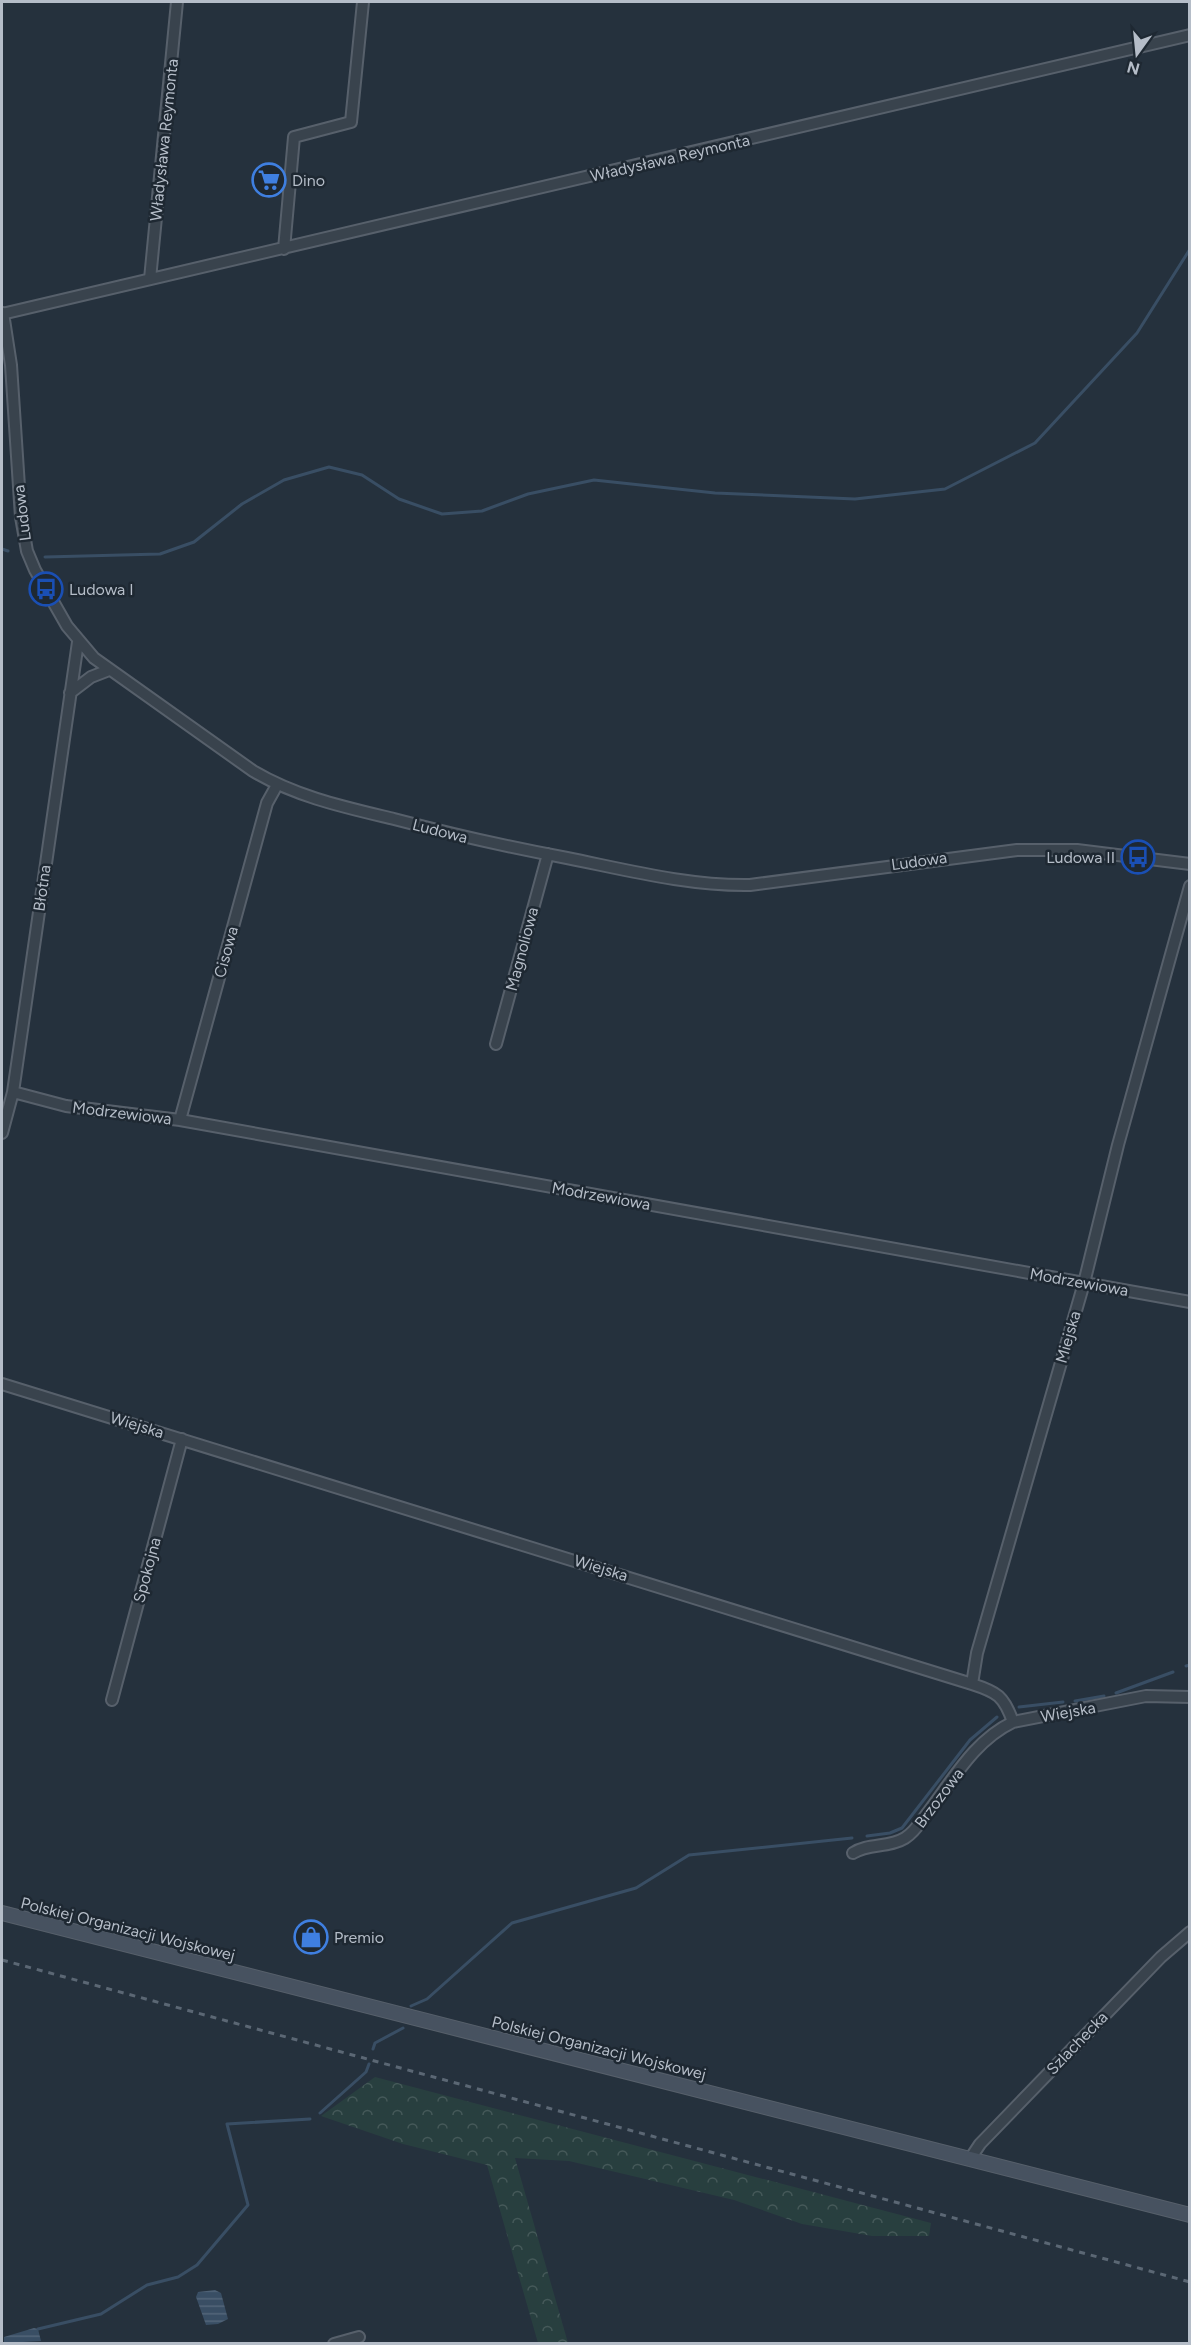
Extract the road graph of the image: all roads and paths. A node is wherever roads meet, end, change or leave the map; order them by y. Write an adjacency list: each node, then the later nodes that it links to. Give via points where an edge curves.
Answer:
1 (177, 2): 5 (street, Władysława Reymonta)
2 (363, 2): 4 (street, via 351,122 294,137)
3 (1190, 35): 4 (street, Władysława Reymonta)
4 (284, 249): 5 (street, Władysława Reymonta)
5 (150, 279): 6 (street, Władysława Reymonta)
6 (2, 313): 7 (street, Ludowa, via 24,536 35,570)
7 (78, 642): 8 (street, Ludowa); 9 (street, Błotna)
8 (109, 670): 9 (street, via 91,677); 10 (street, Ludowa)
9 (70, 693): 15 (street, Błotna)
10 (277, 785): 11 (street, Ludowa, via 334,804); 16 (street, Cisowa, via 267,803)
11 (548, 854): 12 (street, Ludowa, via 723,885 750,885 1026,850 1096,852); 14 (street, Magnoliowa)
12 (1190, 864)
13 (1190, 886): 18 (street, Miejska)
14 (496, 1044)
15 (13, 1092): 16 (street, Modrzewiowa, via 66,1106); 17 (street, Błotna)
16 (180, 1120): 18 (street, Modrzewiowa)
17 (2, 1133)
18 (1084, 1283): 19 (street, Modrzewiowa); 22 (street, Miejska, via 977,1653)
19 (1190, 1302)
20 (2, 1383): 21 (street, Wiejska)
21 (182, 1439): 22 (street, Wiejska); 24 (street, Spokojna)
22 (972, 1684): 25 (street, Wiejska, via 999,1695)
23 (1190, 1697): 25 (street, Wiejska, via 1146,1696)
24 (112, 1700)
25 (1013, 1722): 26 (street, Brzozowa, via 995,1731 975,1749 905,1839 860,1848)
26 (853, 1853)
27 (2, 1913): 29 (main road, Polskiej Organizacji Wojskowej)
28 (1190, 1932): 29 (street, Szlachecka, via 1161,1957 980,2144)
29 (970, 2159): 30 (main road, Polskiej Organizacji Wojskowej)
30 (1190, 2215)
31 (359, 2337): 32 (street)
32 (334, 2343)

